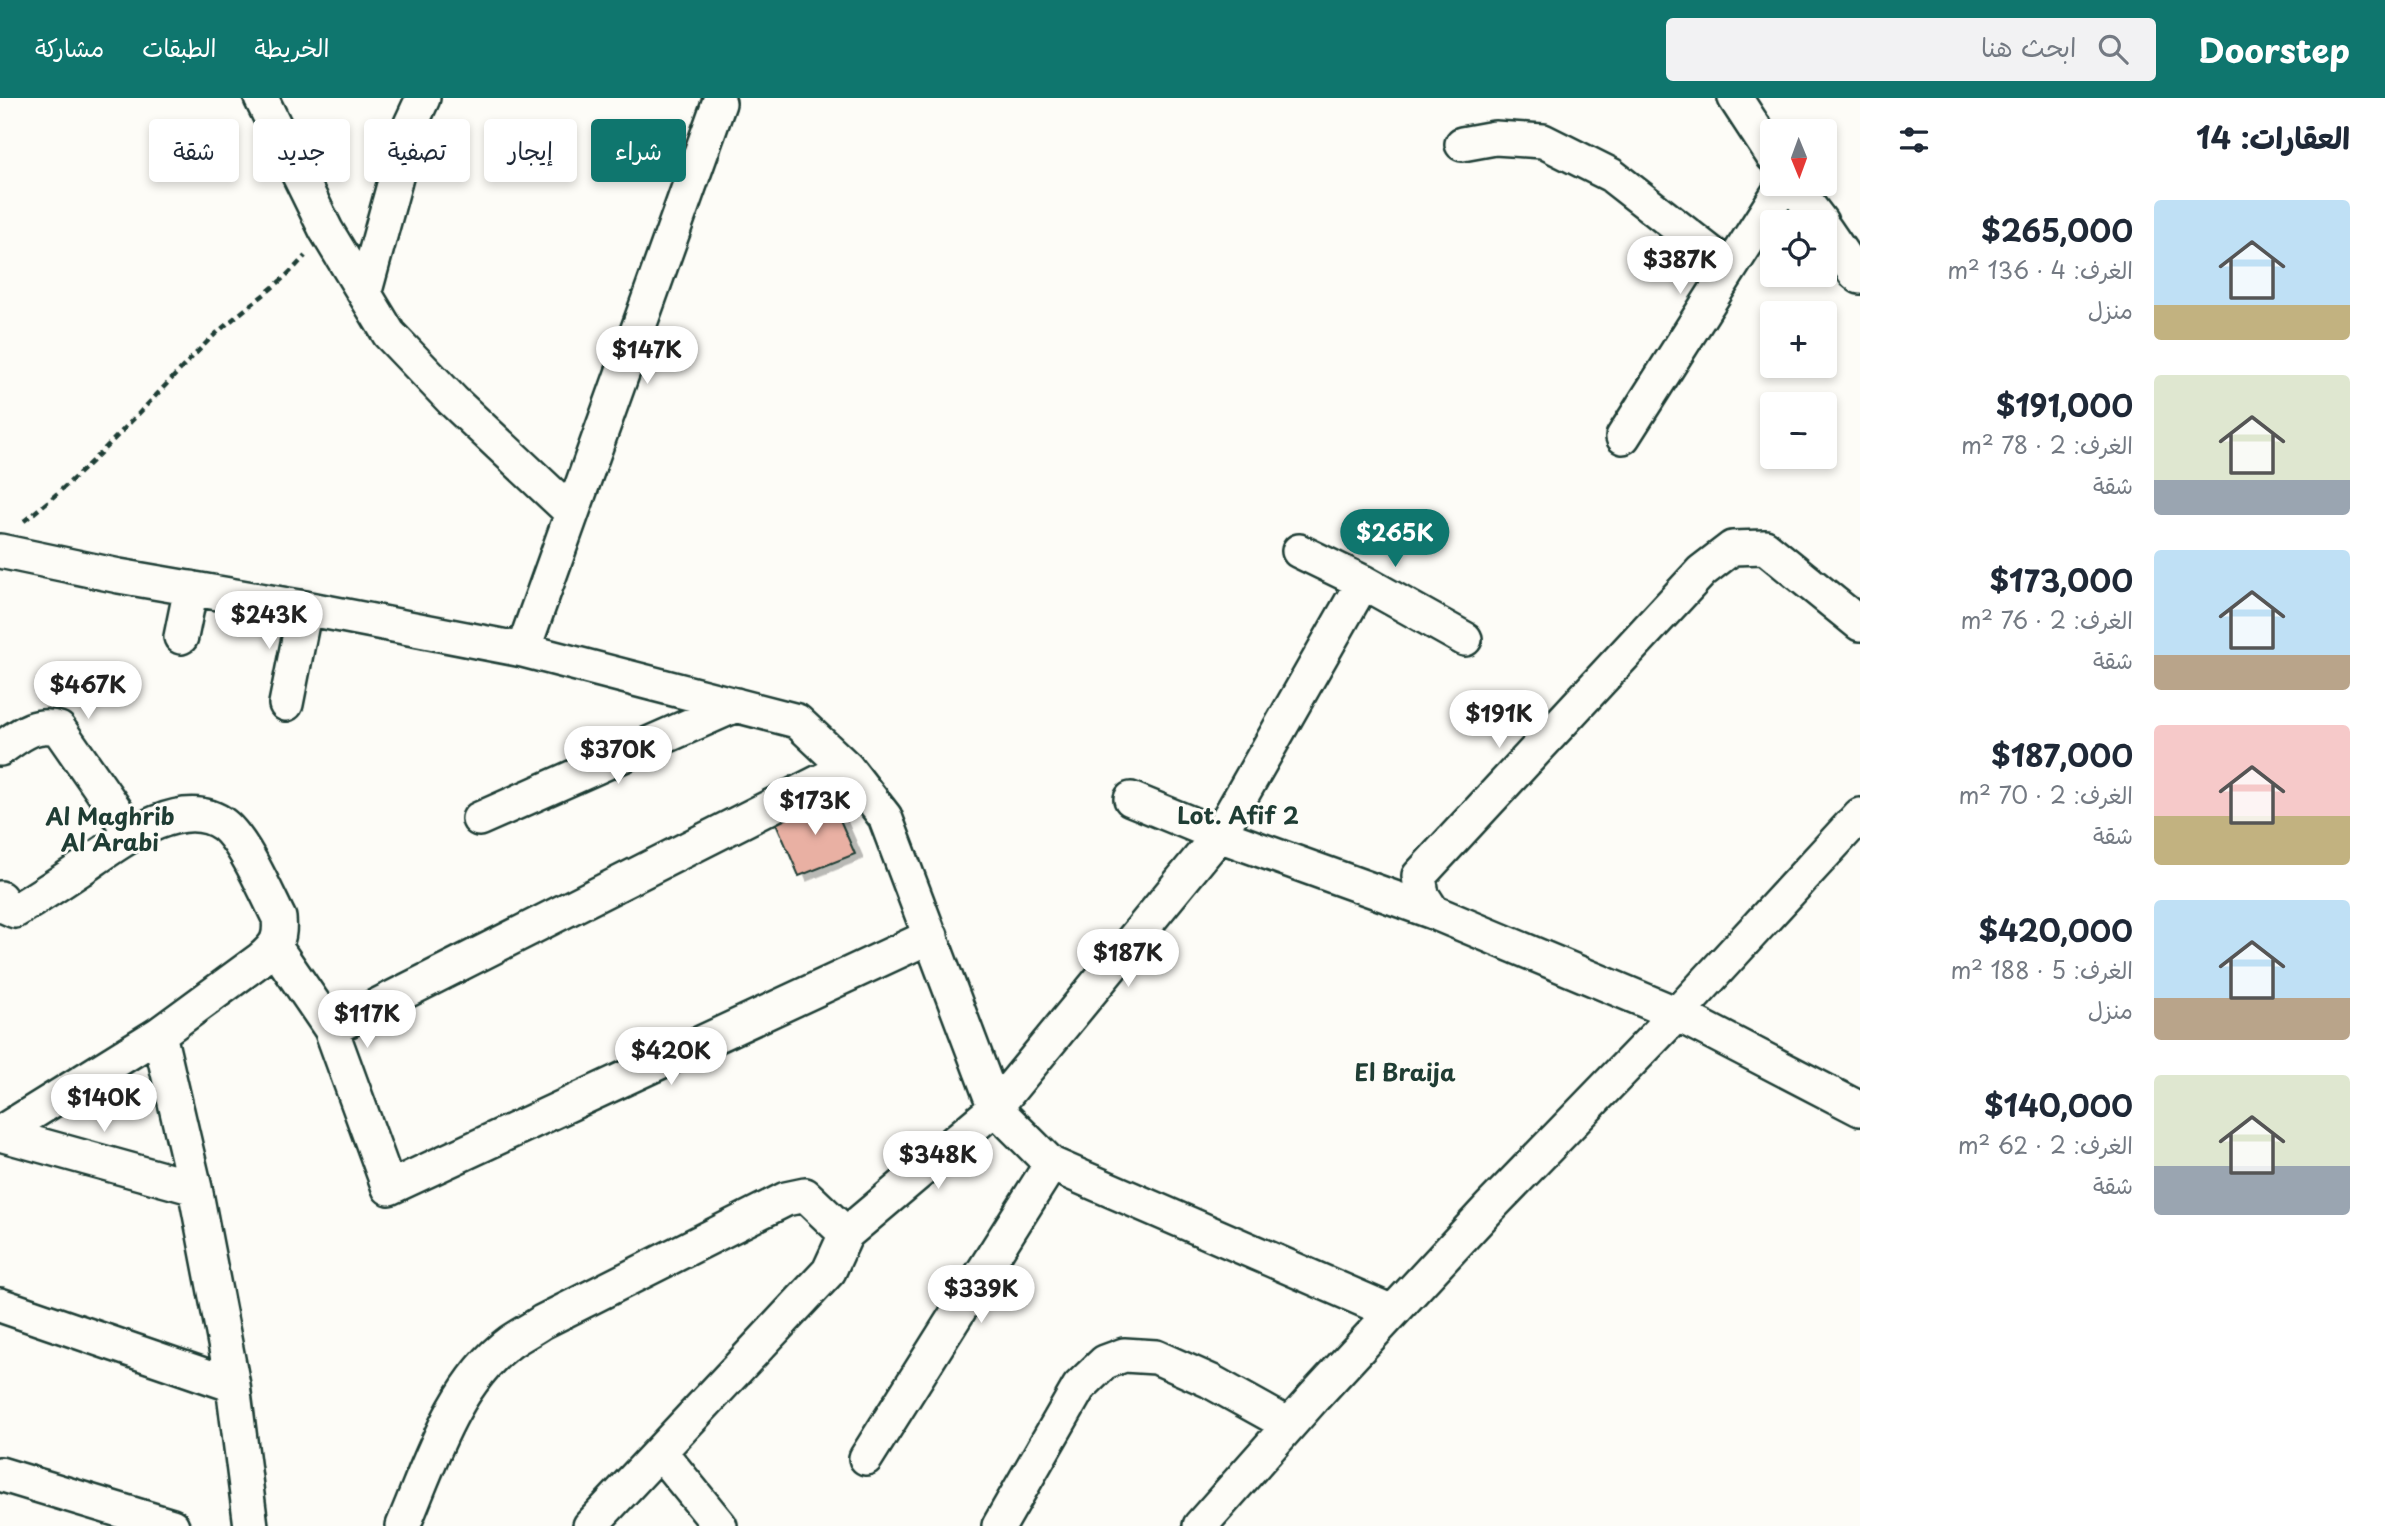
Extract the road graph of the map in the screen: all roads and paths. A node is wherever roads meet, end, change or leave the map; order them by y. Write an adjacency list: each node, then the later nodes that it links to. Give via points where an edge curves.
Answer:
1 (261, 98): 10 (street)
2 (423, 98): 14 (street, via 410,126)
3 (1735, 98): 5 (street)
4 (719, 103): 16 (street)
5 (1760, 136)
6 (1462, 144): 12 (street, via 1495,138 1543,141 1611,175)
7 (1776, 196): 12 (street)
8 (1801, 196): 9 (street)
9 (1812, 210)
10 (326, 230): 14 (street); 17 (path, via 297,265 211,339 125,429)
11 (1837, 247): 13 (street)
12 (1730, 268): 15 (street)
13 (1860, 277)
14 (365, 291): 16 (street, via 389,334)
15 (1623, 437)
16 (572, 513): 25 (street)
17 (8, 539): 20 (street)
18 (1299, 551): 19 (street)
19 (1363, 582): 24 (street); 34 (street)
20 (191, 588): 21 (street); 23 (street)
21 (305, 608): 25 (street); 26 (street)
22 (1860, 624): 36 (street, via 1765,547 1732,548 1702,571 1419,876 1422,895)
23 (181, 637)
24 (1465, 639)
25 (523, 650): 27 (street)
26 (286, 704)
27 (736, 705): 29 (street, via 797,721); 32 (street)
28 (0, 749): 33 (street, via 31,728 59,729)
29 (847, 768): 37 (street, via 885,817); 40 (street)
30 (1131, 799): 34 (street)
31 (1860, 815): 39 (street)
32 (479, 819)
33 (132, 834): 35 (street, via 15,911); 38 (street, via 191,813 223,824 236,837 279,918)
34 (1219, 835): 36 (street); 42 (street)
35 (0, 898)
36 (1433, 912): 39 (street)
37 (930, 936): 40 (street, via 389,1188); 42 (street)
38 (275, 947): 40 (street); 41 (street)
39 (1677, 1014): 43 (street); 49 (street)
40 (331, 1030)
41 (159, 1034): 44 (street); 46 (street)
42 (995, 1108): 45 (street); 47 (street)
43 (1860, 1109)
44 (0, 1133): 46 (street)
45 (1051, 1164): 49 (street); 53 (street)
46 (195, 1188): 50 (street)
47 (846, 1234): 52 (street, via 829,1271); 58 (street, via 805,1195 786,1199 508,1343 453,1410)
48 (0, 1305): 50 (street)
49 (1392, 1312): 51 (street)
50 (233, 1385): 57 (street)
51 (1289, 1425): 55 (street); 61 (street, via 1156,1357 1124,1355 1105,1362 1079,1387)
52 (660, 1452): 59 (street); 60 (street)
53 (866, 1458)
54 (0, 1474): 56 (street)
55 (1212, 1522)
56 (172, 1526)
57 (251, 1526)
58 (403, 1526)
59 (590, 1526)
60 (720, 1526)
61 (999, 1526)

